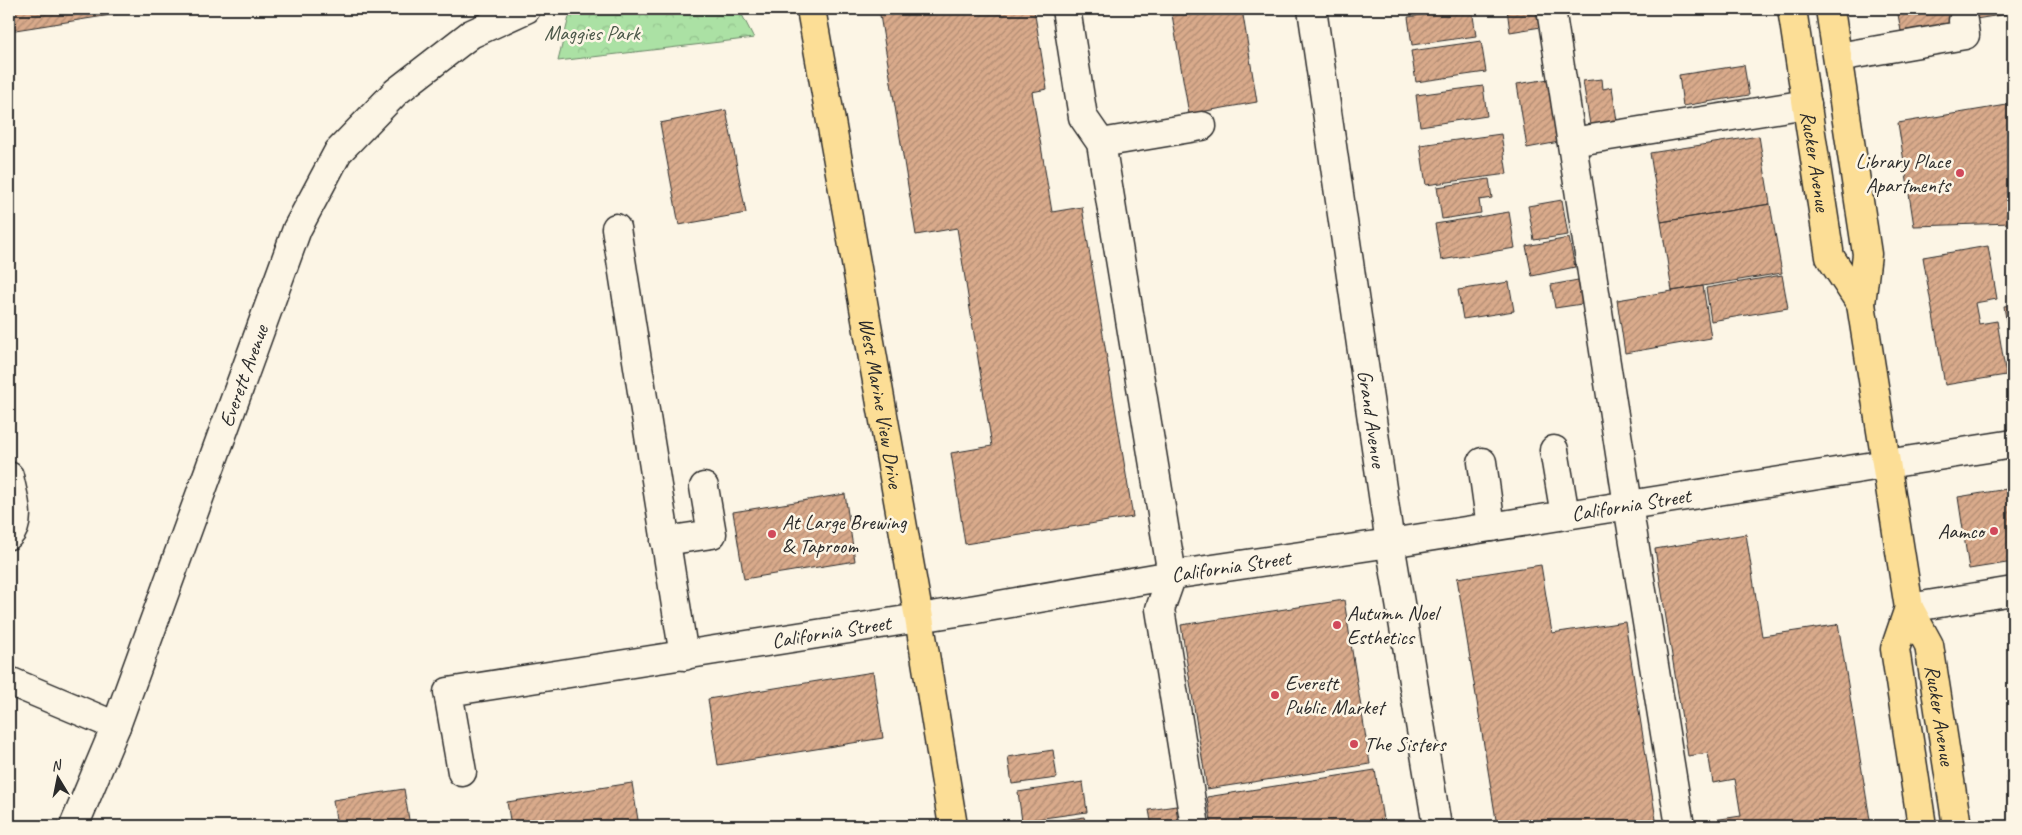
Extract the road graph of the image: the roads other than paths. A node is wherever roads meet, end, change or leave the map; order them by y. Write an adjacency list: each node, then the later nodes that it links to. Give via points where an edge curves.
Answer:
1 (526, 9): 34 (street, Everett Avenue, via 471,34 396,92 338,152 297,229)
2 (811, 9): 31 (main road, West Marine View Drive)
3 (1066, 9): 13 (street, via 1083,117)
4 (1312, 9): 27 (street, Grand Avenue)
5 (1552, 9): 12 (street)
6 (1792, 9): 10 (main road, Rucker Avenue)
7 (1830, 9): 9 (main road, Rucker Avenue)
8 (1963, 21): 9 (street, via 1965,35)
9 (1838, 57): 15 (main road, Rucker Avenue, via 1866,254)
10 (1807, 104): 12 (street); 15 (main road, Rucker Avenue, via 1830,257)
11 (1202, 126): 13 (street)
12 (1572, 142): 22 (street)
13 (1101, 143): 28 (street)
14 (616, 228): 26 (street)
15 (1861, 304): 19 (main road, Rucker Avenue)
16 (2013, 444): 19 (street, California Street)
17 (1554, 450): 23 (street)
18 (1482, 462): 24 (street)
19 (1887, 464): 22 (street, California Street); 30 (main road, Rucker Avenue)
20 (9, 476): 25 (street, via 16,512 14,530)
21 (704, 487): 26 (street, via 712,534)
22 (1628, 505): 23 (street, California Street); 40 (street)
23 (1565, 515): 24 (street, California Street)
24 (1491, 527): 27 (street, California Street)
25 (9, 535)
26 (666, 542): 32 (street)
27 (1390, 543): 28 (street, California Street); 39 (street, Grand Avenue)
28 (1172, 575): 31 (street, California Street); 38 (street, via 1160,609)
29 (2013, 591): 30 (street)
30 (1909, 608): 41 (main road, Rucker Avenue, via 1895,650); 42 (main road, Rucker Avenue, via 1929,646)
31 (919, 618): 32 (street, California Street); 37 (main road, West Marine View Drive)
32 (684, 656): 35 (street, California Street, via 448,692)
33 (9, 681): 34 (street)
34 (116, 726): 36 (street, Everett Avenue)
35 (462, 772)
36 (74, 826)
37 (953, 826)
38 (1196, 826)
39 (1437, 826)
40 (1680, 826)
41 (1922, 826)
42 (1957, 826)

